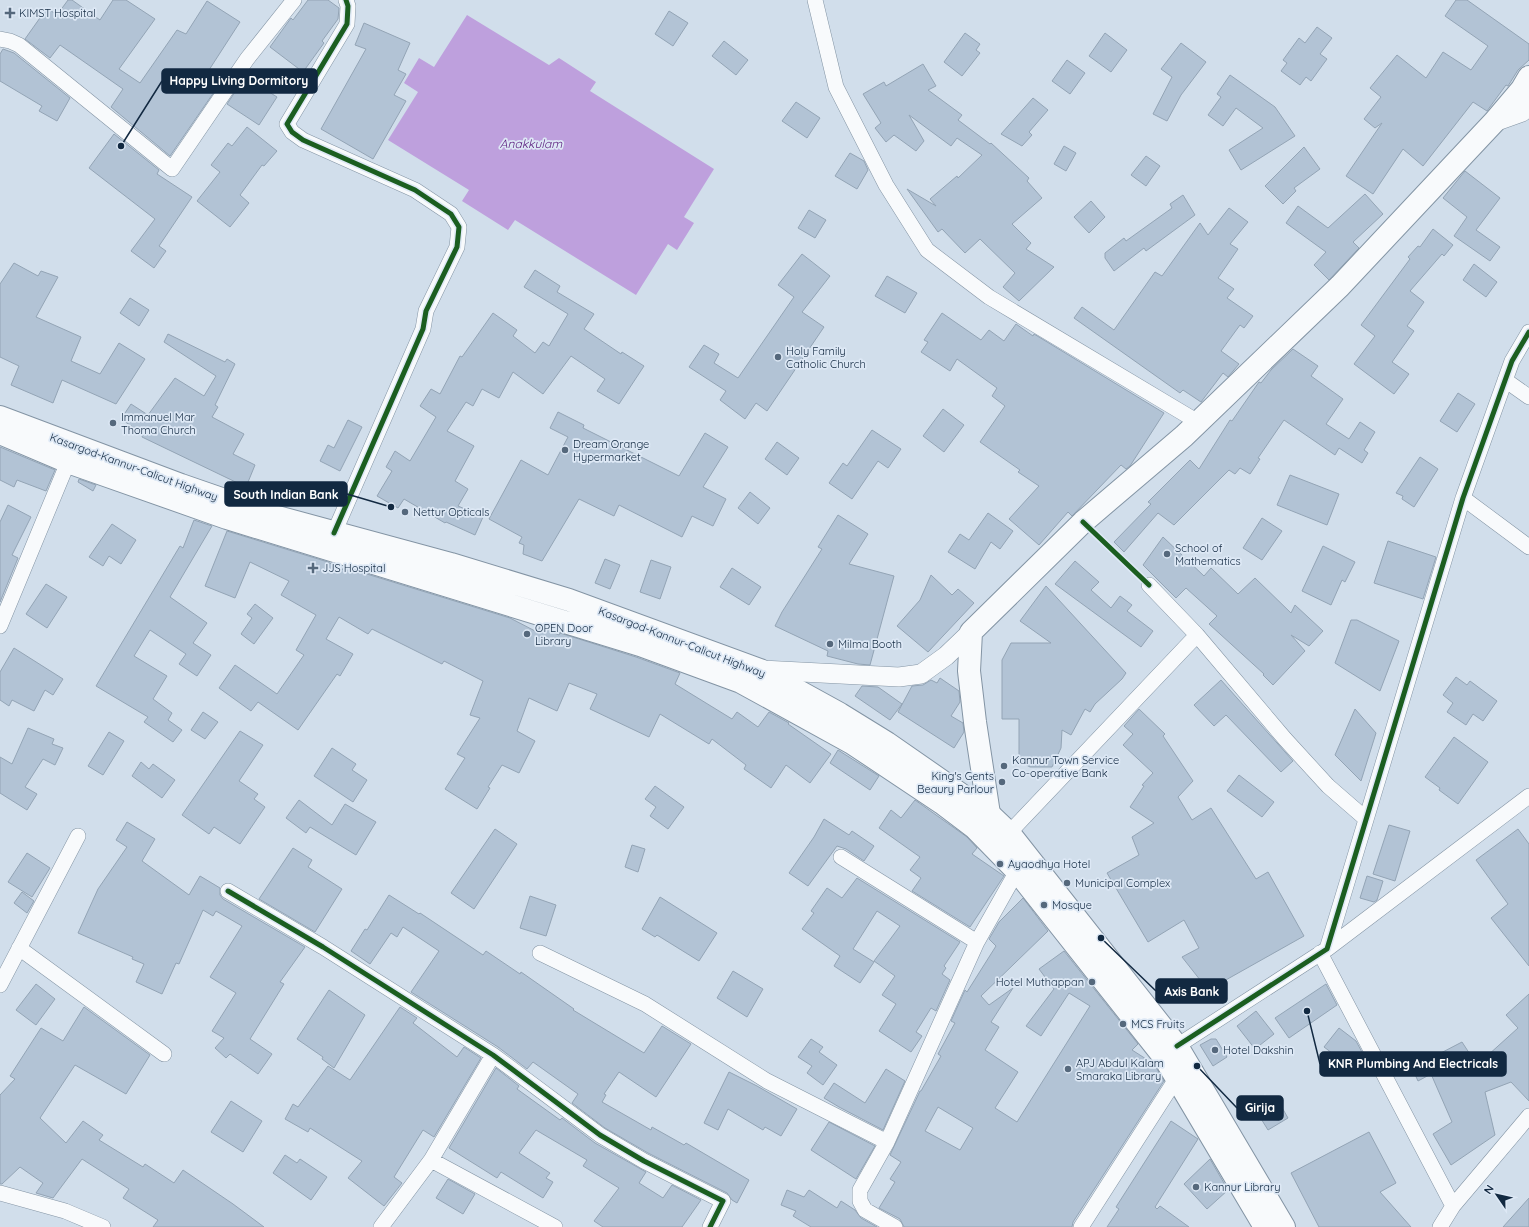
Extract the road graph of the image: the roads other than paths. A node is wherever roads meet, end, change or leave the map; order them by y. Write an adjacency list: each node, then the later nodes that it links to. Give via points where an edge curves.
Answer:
1 (294, 0): 4 (street, via 247,59 172,169 19,45)
2 (346, 0): 16 (street, via 347,24 287,124 292,132 303,140 415,190 451,214 460,227 457,247 426,311 423,329)
3 (815, 0): 12 (street, via 836,87 886,185 927,250 989,297)
4 (0, 39)
5 (1529, 77): 7 (main road)
6 (1529, 106): 7 (street, via 1522,112)
7 (1494, 122): 12 (main road, via 1340,286)
8 (1529, 332): 9 (street, via 1512,361)
9 (1505, 380): 10 (street); 15 (street)
10 (1529, 397)
11 (0, 417): 16 (main road, Kasargod-Kannur-Calicut Highway, via 181,485 259,512)
12 (1198, 422): 20 (main road, via 1083,522)
13 (0, 433): 14 (main road, Kasargod-Kannur-Calicut Highway)
14 (68, 462): 19 (street); 27 (main road, Kasargod-Kannur-Calicut Highway, via 227,518 625,640 741,682 852,743 975,828)
15 (1464, 498): 17 (street); 25 (street)
16 (334, 533): 22 (main road, Kasargod-Kannur-Calicut Highway, via 451,564 569,600)
17 (1529, 547)
18 (1149, 585): 21 (street)
19 (0, 626)
20 (971, 632): 22 (street, via 946,656 921,674 899,677); 24 (main road, via 969,671)
21 (1197, 635): 25 (street, via 1324,781); 27 (street)
22 (760, 670): 24 (main road, Kasargod-Kannur-Calicut Highway, via 887,743)
23 (1529, 796): 33 (street)
24 (989, 814): 27 (main road, Kasargod-Kannur-Calicut Highway)
25 (1366, 819): 33 (street)
26 (78, 836): 32 (street)
27 (1002, 841): 29 (main road, Kasargod-Kannur-Calicut Highway); 36 (main road, Kasargod-Kannur-Calicut Highway)
28 (841, 857): 31 (street)
29 (1017, 871): 31 (street); 39 (main road, Kasargod-Kannur-Calicut Highway, via 1164,1057)
30 (228, 890): 38 (street, via 323,947)
31 (977, 942): 41 (street)
32 (19, 948): 35 (street); 37 (street)
33 (1323, 951): 36 (street); 44 (street)
34 (540, 953): 41 (street, via 645,1004 767,1081)
35 (0, 984)
36 (1177, 1046): 52 (main road, Kasargod-Kannur-Calicut Highway)
37 (164, 1054)
38 (492, 1055): 42 (street); 48 (street, via 600,1135 644,1161 723,1201)
39 (1176, 1079): 50 (street); 51 (main road, Kasargod-Kannur-Calicut Highway)
40 (1529, 1116): 44 (street)
41 (887, 1142): 49 (street, via 860,1190 860,1201 865,1210)
42 (432, 1160): 46 (street); 47 (street)
43 (0, 1193): 45 (street, via 65,1211)
44 (1453, 1206): 53 (street)
45 (103, 1227)
46 (381, 1227)
47 (555, 1227)
48 (710, 1227)
49 (895, 1227)
50 (1081, 1227)
51 (1265, 1227)
52 (1284, 1227)
53 (1440, 1227)

